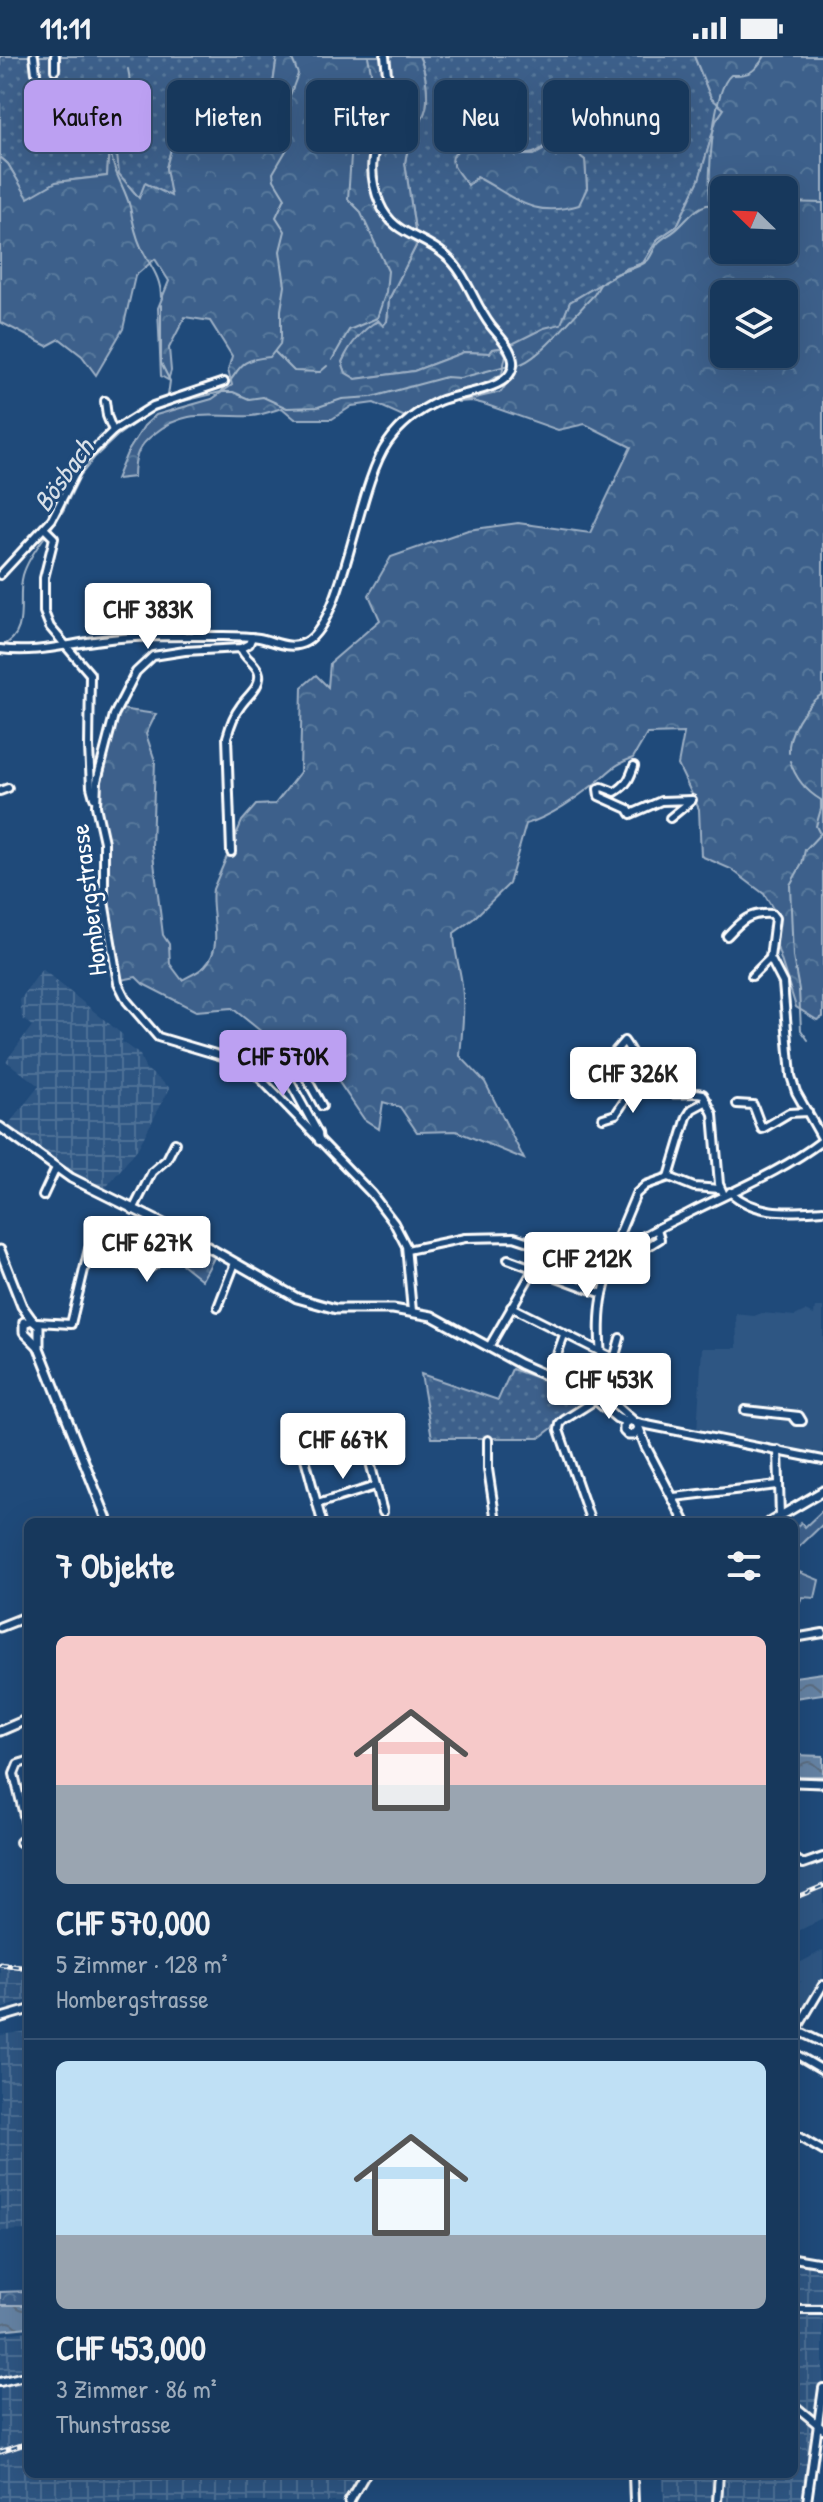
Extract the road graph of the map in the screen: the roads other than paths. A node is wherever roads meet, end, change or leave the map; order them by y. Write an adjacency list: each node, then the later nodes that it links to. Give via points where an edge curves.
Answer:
1 (34, 56): 5 (street)
2 (55, 56): 4 (street)
3 (385, 56): 11 (street, via 387,94 371,161 380,205 401,231 453,262 508,348 512,368 501,383 421,411 386,444 334,596 315,634 291,646)
4 (55, 70)
5 (36, 73)
6 (224, 382): 8 (street, via 164,401)
7 (105, 401): 8 (street)
8 (113, 431): 9 (street, via 77,468)
9 (47, 531): 10 (street); 12 (street, via 54,540 44,578 44,612)
10 (0, 575)
11 (252, 637): 12 (street, via 143,636); 13 (street)
12 (68, 647): 14 (street); 18 (street, via 91,680 91,787)
13 (241, 648): 18 (street, Hombergstrasse, via 163,653 144,662 114,715); 20 (street, via 259,676 227,737)
14 (0, 649)
15 (634, 766): 19 (street, via 622,788 615,792 602,787 599,796 631,814 661,801 692,800)
16 (8, 788): 17 (street)
17 (0, 791)
18 (96, 806): 35 (street, Hombergstrasse, via 104,842 104,901 118,983 127,1001 158,1037 222,1056 257,1075)
19 (670, 818)
20 (231, 852)
21 (727, 936): 22 (street, via 745,917 772,914)
22 (770, 958): 23 (street); 31 (street, via 783,983 791,1076)
23 (752, 976)
24 (280, 1049): 25 (street)
25 (285, 1067): 30 (street, via 302,1070); 35 (street)
26 (600, 1079): 27 (street, via 624,1041)
27 (657, 1089): 28 (street, via 699,1092); 32 (street, via 636,1083 616,1114)
28 (707, 1101): 38 (street, via 687,1117); 39 (street)
29 (737, 1104): 31 (street, via 753,1105 762,1129 789,1113)
30 (322, 1106)
31 (808, 1112): 34 (street)
32 (603, 1118)
33 (0, 1127): 37 (main road)
34 (823, 1140): 39 (street, via 776,1171)
35 (319, 1141): 46 (street, Hombergstrasse, via 381,1205)
36 (175, 1143): 41 (street, via 152,1172)
37 (56, 1168): 40 (street); 41 (main road)
38 (669, 1177): 39 (street); 47 (street, via 636,1194 618,1237)
39 (725, 1192): 42 (street, via 771,1211); 44 (street)
40 (43, 1196)
41 (133, 1210): 43 (main road)
42 (823, 1210)
43 (172, 1228): 50 (main road); 57 (street, via 149,1268 89,1249 72,1322)
44 (657, 1229): 47 (street); 49 (street, via 660,1239)
45 (0, 1250): 57 (main road)
46 (407, 1250): 52 (street, via 465,1238 514,1237); 56 (street, Hombergstrasse)
47 (624, 1251): 52 (street)
48 (508, 1259): 51 (street)
49 (634, 1260)
50 (235, 1263): 54 (street); 56 (main road, via 318,1306)
51 (535, 1267): 53 (street); 55 (street)
52 (611, 1269): 53 (street)
53 (603, 1294): 61 (street)
54 (218, 1307)
55 (511, 1307): 58 (street); 60 (street)
56 (412, 1311): 60 (main road)
57 (33, 1327): 79 (main road)
58 (564, 1335): 61 (street); 62 (street)
59 (620, 1338): 61 (street, via 615,1356)
60 (489, 1347): 62 (main road)
61 (602, 1352): 66 (street, via 604,1391)
62 (549, 1377): 63 (main road)
63 (600, 1401): 66 (main road, via 612,1420); 82 (street, via 564,1420 559,1430)
64 (745, 1410): 65 (street)
65 (792, 1416)
66 (630, 1426): 69 (street); 75 (main road)
67 (361, 1428): 73 (street)
68 (488, 1440): 81 (street)
69 (778, 1450): 71 (street); 72 (street)
70 (303, 1451): 76 (street)
71 (823, 1460)
72 (778, 1485): 75 (street); 78 (street)
73 (376, 1486): 76 (street); 77 (street)
74 (823, 1491): 78 (main road)
75 (674, 1497): 83 (main road)
76 (317, 1504): 80 (street)
77 (383, 1512)
78 (780, 1516): 84 (main road)
79 (106, 1518)
80 (321, 1518)
81 (495, 1518)
82 (590, 1518)
83 (683, 1518)
84 (777, 1518)
85 (24, 1618): 86 (main road)
86 (0, 1627)
87 (823, 1633): 88 (street)
88 (798, 1637)
89 (24, 1721): 90 (main road)
90 (0, 1731)
91 (24, 1762): 94 (street, via 14,1774)
92 (798, 1782): 93 (main road)
93 (823, 1783)
94 (24, 1816)
95 (24, 1838): 96 (street)
96 (20, 1842)
97 (823, 1857): 98 (street, via 803,1864)
98 (798, 1861)
99 (823, 1985): 102 (street)
100 (24, 2011): 101 (street)
101 (0, 2018)
102 (798, 2027)
103 (798, 2033): 104 (street)
104 (823, 2043)
105 (798, 2055): 106 (street)
106 (823, 2070)
107 (798, 2136): 108 (street)
108 (823, 2151)
109 (798, 2259): 110 (street)
110 (823, 2263)
111 (798, 2310): 112 (street)
112 (823, 2310)
113 (24, 2376): 114 (street)
114 (0, 2382)
115 (823, 2388): 117 (street)
116 (798, 2408): 117 (street)
117 (820, 2427): 124 (street)
118 (363, 2478): 121 (main road)
119 (633, 2478): 122 (street)
120 (719, 2478): 123 (street)
121 (349, 2502)
122 (634, 2502)
123 (717, 2502)
124 (807, 2502)

